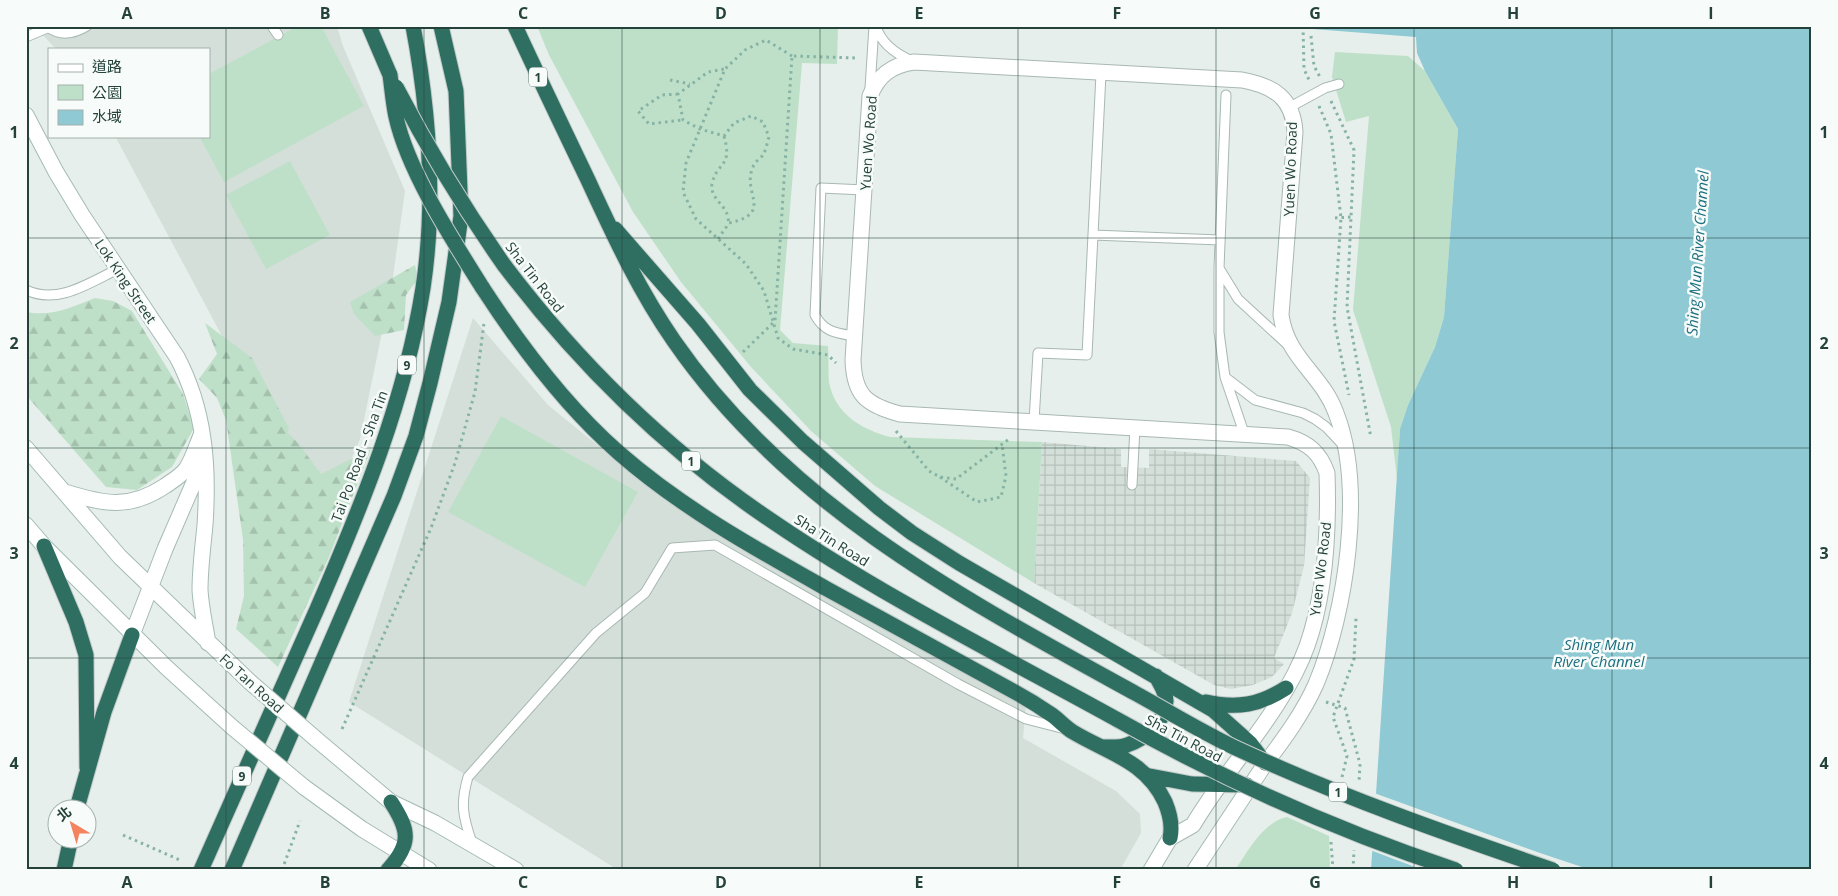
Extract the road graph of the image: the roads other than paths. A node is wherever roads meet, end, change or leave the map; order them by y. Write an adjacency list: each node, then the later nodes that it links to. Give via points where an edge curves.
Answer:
1 (86, 26): 8 (lane, via 67,34 56,33)
2 (272, 26): 9 (lane)
3 (369, 26): 13 (highway, Sha Tin Road / 1)
4 (413, 26): 61 (highway, Tai Po Road – Sha Tin / 9, via 422,74 428,143 429,212 423,287 408,363 360,509)
5 (441, 26): 62 (highway, 9, via 456,91 461,216 449,302 430,383 416,436 394,496)
6 (516, 26): 20 (highway, Sha Tin Road / 1)
7 (875, 26): 11 (lane, via 890,48); 16 (lane)
8 (46, 27): 10 (lane)
9 (278, 35)
10 (26, 37)
11 (914, 62): 12 (street, Yuen Wo Road); 16 (street, Yuen Wo Road, via 902,64 881,76)
12 (1101, 74): 17 (street, Yuen Wo Road, via 1250,81 1270,88); 21 (lane)
13 (390, 75): 46 (highway, bridge, via 396,118 418,172 453,242 530,356 573,408 618,452 664,490 751,546 1036,705); 68 (highway, Sha Tin Road / 1, bridge, via 425,143 466,211 555,329 661,435 726,488 772,521 899,600 1218,774 1308,814)
14 (1340, 84): 17 (lane, via 1325,88)
15 (1226, 95): 22 (lane)
16 (870, 96): 19 (street, Yuen Wo Road)
17 (1290, 107): 27 (street, Yuen Wo Road, via 1295,132 1281,315 1283,331)
18 (26, 115): 24 (street, Lok King Street, via 56,172)
19 (865, 190): 26 (street, Yuen Wo Road); 26 (lane, via 822,188 815,315 833,333)
20 (606, 219): 43 (highway, via 698,324 750,390 803,442 879,508 959,563); 69 (highway, Sha Tin Road / 1, bridge, via 626,263 675,342 726,405 789,470 868,534 948,588 1239,749 1431,829)
21 (1093, 235): 22 (lane); 29 (lane, via 1087,355 1038,353)
22 (1220, 240): 23 (lane)
23 (1219, 268): 27 (lane, via 1238,299); 28 (lane, via 1219,332)
24 (118, 269): 25 (lane, via 58,295); 31 (street, Lok King Street, via 188,378)
25 (26, 290)
26 (854, 336): 29 (street, Yuen Wo Road, via 853,377 860,393 877,407 900,414)
27 (1291, 348): 34 (street, Yuen Wo Road, via 1336,411)
28 (1225, 377): 32 (lane); 34 (lane, via 1255,400 1315,419)
29 (1034, 421): 30 (street, Yuen Wo Road)
30 (1135, 427): 32 (street, Yuen Wo Road); 36 (lane)
31 (202, 432): 35 (street, Lok King Street); 37 (street, via 187,468 154,494 116,504 96,502)
32 (1244, 434): 44 (street, Yuen Wo Road, via 1300,440 1318,453 1327,473 1327,540 1318,608 1307,647)
33 (26, 448): 37 (street, Fo Tan Road)
34 (1346, 449): 49 (street, Yuen Wo Road, via 1349,470 1348,541 1335,632 1301,713)
35 (206, 456): 40 (street); 42 (street, Lok King Street, via 200,589)
36 (1132, 485)
37 (64, 492): 40 (street, Fo Tan Road, via 120,557)
38 (26, 525): 39 (street)
39 (44, 546): 41 (street); 50 (highway, via 76,622 86,655)
40 (150, 585): 41 (street); 42 (street, Fo Tan Road)
41 (132, 634): 50 (highway); 59 (street, bridge, via 232,727 304,787)
42 (208, 643): 55 (street, Fo Tan Road, bridge)
43 (1156, 676): 45 (highway); 48 (highway, via 1166,701 1154,727 1139,740 1125,746)
44 (1286, 688): 45 (highway, via 1268,700 1245,705 1223,706); 47 (street, Yuen Wo Road)
45 (1197, 700): 47 (highway)
46 (1072, 731): 48 (highway); 57 (lane, via 1026,719 958,684 715,544 672,548 645,593 596,633 468,777 462,811)
47 (1250, 743): 49 (highway); 53 (street, Yuen Wo Road)
48 (1104, 747): 51 (highway)
49 (1266, 764): 52 (street, Yuen Wo Road)
50 (88, 768): 54 (highway)
51 (1150, 776): 53 (highway); 56 (highway, via 1170,816)
52 (1251, 785): 53 (highway); 67 (street, Yuen Wo Road)
53 (1220, 786): 56 (street, Yuen Wo Road, via 1193,825)
54 (80, 798)
55 (391, 802): 57 (street, Fo Tan Road, via 436,823); 59 (highway, via 402,818 406,836)
56 (1170, 838): 66 (street, Yuen Wo Road)
57 (473, 846): 65 (street, Fo Tan Road)
58 (69, 848): 60 (highway)
59 (401, 855): 63 (highway); 64 (street)
60 (64, 870)
61 (201, 870)
62 (232, 870)
63 (388, 870)
64 (429, 870)
65 (516, 870)
66 (1151, 870)
67 (1195, 870)
68 (1456, 870)
69 (1553, 870)

